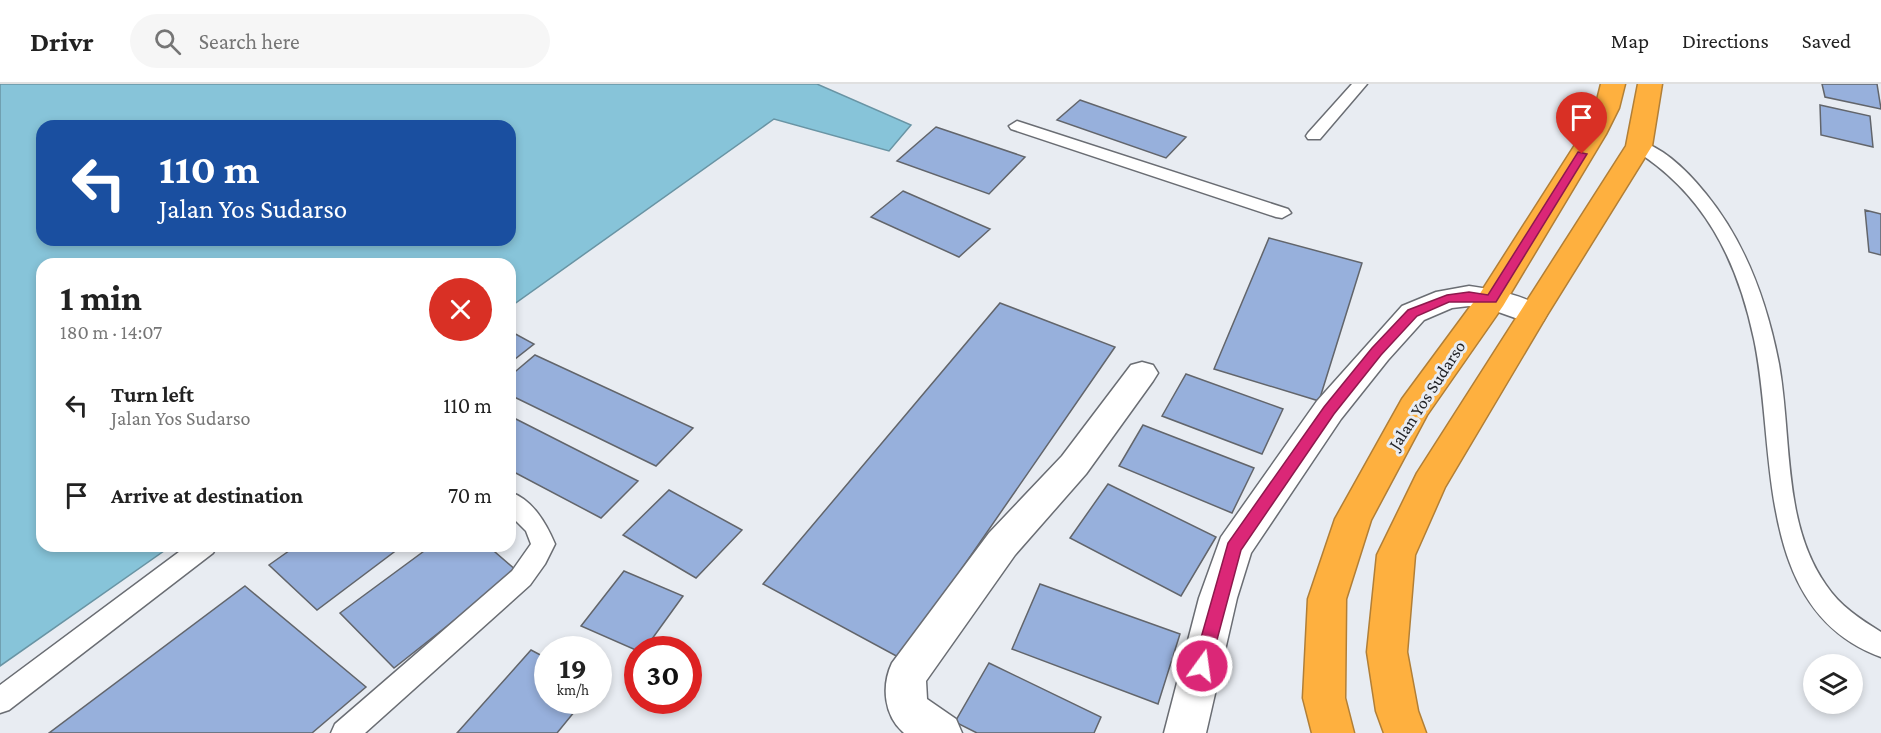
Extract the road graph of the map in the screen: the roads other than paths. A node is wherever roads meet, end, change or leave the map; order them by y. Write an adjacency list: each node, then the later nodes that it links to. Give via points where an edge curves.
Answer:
1 (1360, 84): 5 (lane)
2 (1613, 84): 8 (highway, Jalan Yos Sudarso, via 1594,134)
3 (1650, 84): 6 (highway)
4 (1017, 126): 7 (lane)
5 (1314, 136)
6 (1639, 146): 9 (highway); 13 (lane, via 1673,168 1712,212 1742,264 1769,366 1787,522 1801,566 1819,598 1836,617)
7 (1282, 213)
8 (1492, 299): 9 (street); 17 (street, via 1447,299 1413,313 1329,410 1234,548); 18 (highway, Jalan Yos Sudarso, via 1414,408 1353,519 1327,599 1324,698)
9 (1532, 314): 19 (highway, via 1429,483 1396,555 1388,652 1397,711)
10 (1142, 373): 16 (street, via 1074,465 1002,544 906,676 905,698 912,715)
11 (516, 507): 15 (lane, via 535,525 543,543 537,557 521,578)
12 (197, 552): 14 (lane)
13 (1881, 645)
14 (0, 701)
15 (345, 733)
16 (941, 733)
17 (1185, 733)
18 (1333, 733)
19 (1405, 733)

